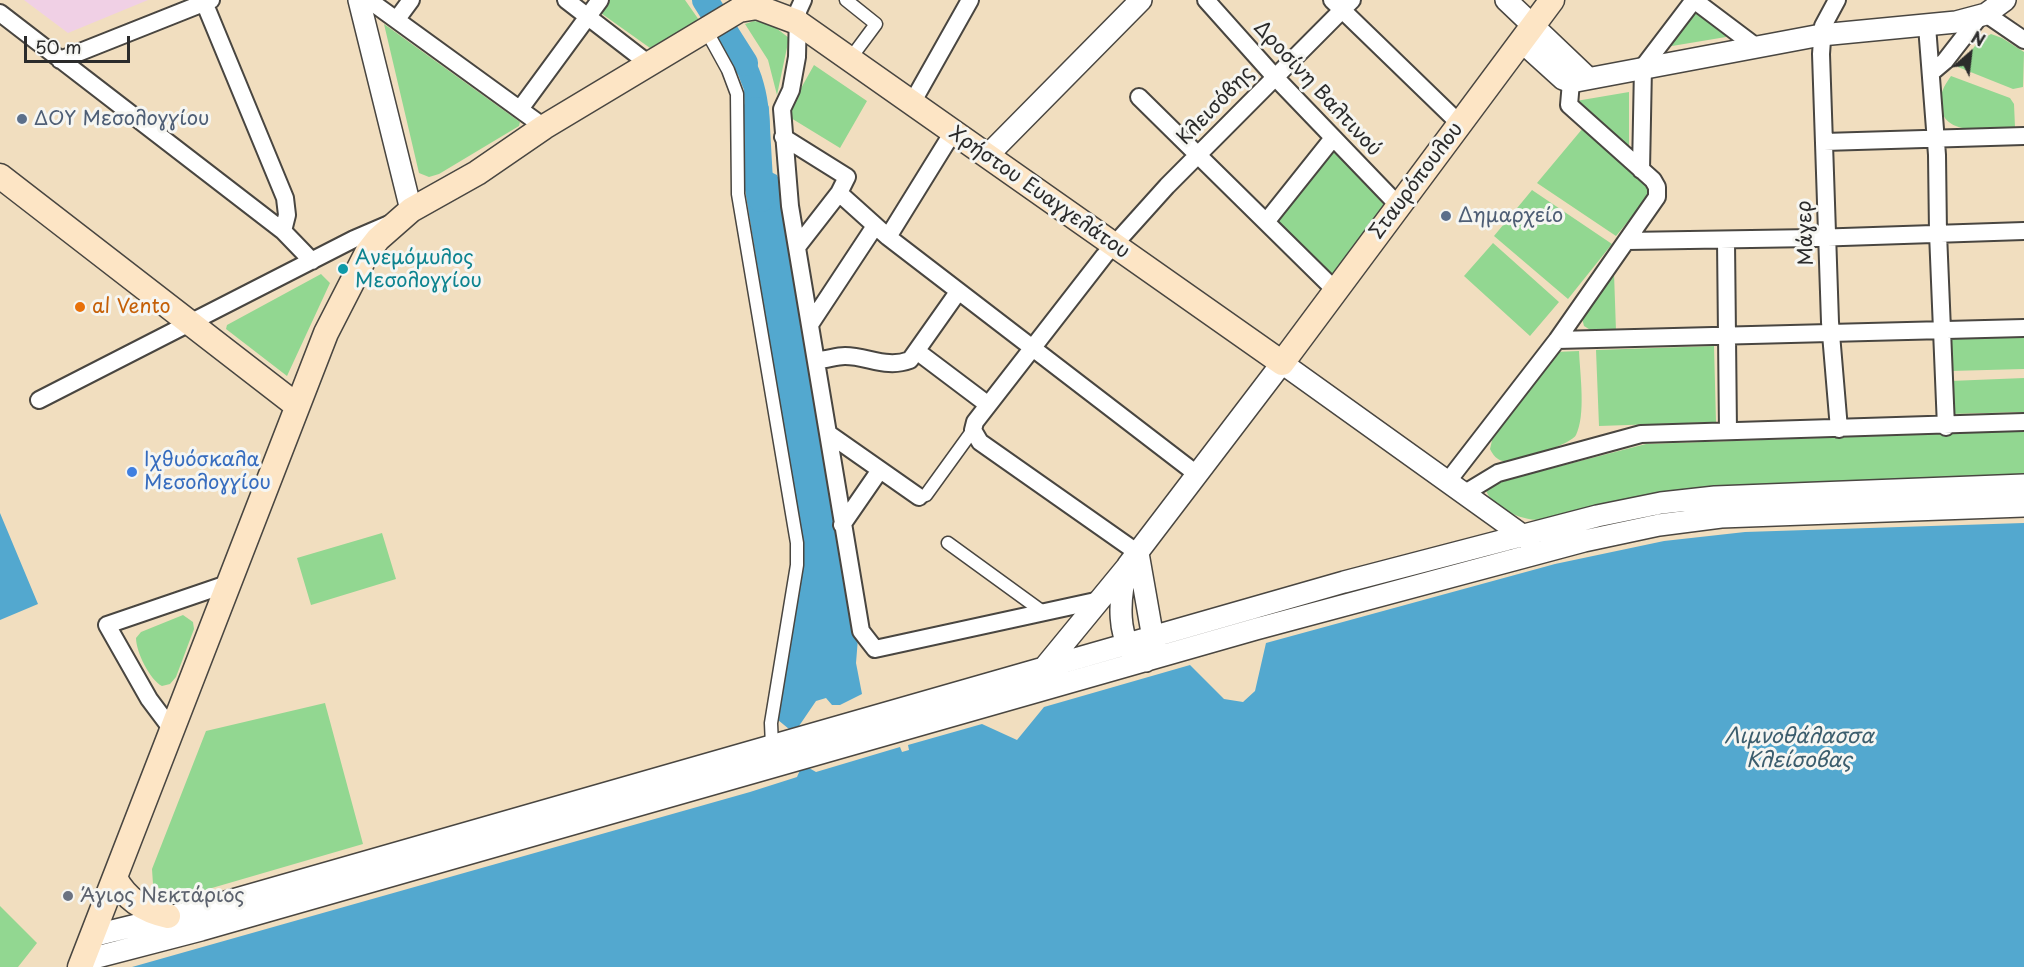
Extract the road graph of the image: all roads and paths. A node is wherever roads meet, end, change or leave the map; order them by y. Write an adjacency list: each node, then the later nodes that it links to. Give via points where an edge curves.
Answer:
1 (411, 0): 21 (street)
2 (566, 0): 20 (street)
3 (600, 0): 20 (street)
4 (846, 0): 28 (street, via 876,24)
5 (970, 0): 36 (street)
6 (1141, 0): 47 (street)
7 (1206, 0): 33 (street, Δροσίνη Βαλτινού)
8 (1506, 0): 24 (street)
9 (1552, 0): 24 (main road, Σταυρόπουλου)
10 (1694, 0): 27 (street); 31 (street)
11 (1837, 0): 25 (street)
12 (2005, 0): 19 (street)
13 (207, 1): 29 (street); 54 (street, via 285,198 287,215)
14 (368, 1): 21 (street); 52 (street)
15 (1342, 3): 33 (street, Κλεισόβης); 38 (street)
16 (751, 4): 17 (main road, Χρήστου Ευαγγελάτου, via 771,11); 23 (main road)
17 (800, 11): 28 (main road, Χρήστου Ευαγγελάτου); 42 (street, via 797,57 782,109)
18 (0, 13): 29 (street)
19 (1983, 15): 22 (street); 26 (street); 32 (street)
20 (588, 16): 30 (street); 37 (street)
21 (397, 19): 37 (street)
22 (1928, 26): 25 (street); 32 (street)
23 (706, 30): 30 (main road); 107 (street, via 737,94 738,194 797,543 797,566 771,723)
24 (1527, 33): 34 (street); 38 (main road, Σταυρόπουλου)
25 (1821, 35): 27 (street); 45 (street, Μάγερ)
26 (2024, 40)
27 (1755, 46): 31 (street)
28 (850, 59): 36 (main road, Χρήστου Ευαγγελάτου)
29 (60, 60): 54 (street)
30 (649, 64): 39 (main road)
31 (1643, 67): 34 (street); 48 (street)
32 (1932, 72): 44 (street)
33 (1274, 76): 43 (street, Δροσίνη Βαλτινού); 46 (street, Κλεισόβης)
34 (1580, 80): 48 (street, via 1569,105)
35 (1139, 97): 46 (street)
36 (912, 103): 40 (main road, Χρήστου Ευαγγελάτου)
37 (520, 110): 39 (street)
38 (1460, 124): 51 (main road, Σταυρόπουλου)
39 (544, 127): 52 (main road, via 477,173)
40 (953, 132): 47 (main road, Χρήστου Ευαγγελάτου); 56 (street)
41 (2024, 136): 44 (street)
42 (783, 137): 50 (street, via 846,177); 62 (street)
43 (1333, 138): 51 (street, Δροσίνη Βαλτινού); 53 (street)
44 (1936, 138): 45 (street); 57 (street)
45 (1824, 142): 58 (street, Μάγερ)
46 (1198, 154): 53 (street); 61 (street, Κλεισόβης)
47 (987, 156): 61 (main road, Χρήστου Ευαγγελάτου)
48 (1641, 170): 60 (street, via 1656,183 1657,195)
49 (0, 176): 67 (main road)
50 (839, 193): 56 (street); 62 (street)
51 (1398, 205): 64 (main road, Σταυρόπουλου)
52 (411, 211): 63 (street); 79 (main road, via 374,243 358,267)
53 (1266, 222): 64 (street)
54 (283, 231): 63 (street)
55 (2024, 231): 57 (street)
56 (882, 232): 65 (street); 66 (street)
57 (1938, 233): 58 (street); 69 (street)
58 (1828, 237): 59 (street); 70 (street, Μάγερ)
59 (1726, 240): 60 (street); 71 (street)
60 (1627, 241): 72 (street)
61 (1114, 245): 73 (street, Κλεισόβης); 76 (main road, Χρήστου Ευαγγελάτου)
62 (797, 247): 66 (street)
63 (312, 261): 67 (street)
64 (1335, 290): 76 (main road, Σταυρόπουλου)
65 (958, 292): 73 (street); 74 (street)
66 (811, 323): 75 (street)
67 (190, 324): 77 (street); 79 (main road)
68 (2024, 328): 69 (street)
69 (1942, 331): 70 (street); 81 (street)
70 (1830, 334): 71 (street); 82 (street, Μάγερ)
71 (1728, 336): 72 (street); 84 (street)
72 (1557, 340): 88 (street)
73 (1031, 348): 78 (street, Κλεισόβης); 87 (street)
74 (918, 352): 75 (street, via 898,364 845,356); 78 (street)
75 (817, 360): 85 (street)
76 (1282, 363): 87 (street); 88 (street)
77 (39, 400)
78 (987, 404): 83 (street, Κλεισόβης)
79 (296, 405): 99 (main road)
80 (2024, 422): 81 (street)
81 (1946, 427): 82 (street)
82 (1839, 429): 84 (street)
83 (973, 430): 91 (street, via 926,495); 98 (street, via 989,449)
84 (1728, 431): 90 (street, via 1658,433 1617,439 1498,472)
85 (829, 434): 86 (street); 94 (street)
86 (880, 470): 91 (street); 94 (street)
87 (1198, 475): 98 (street)
88 (1448, 481): 90 (street)
89 (2024, 485): 92 (street)
90 (1466, 493): 95 (street)
91 (919, 497)
92 (1836, 502): 93 (street); 95 (street, via 1736,496 1661,503); 97 (street, via 1638,529)
93 (2024, 506)
94 (842, 525): 101 (street, via 861,631 875,650)
95 (1522, 535): 97 (street); 102 (street)
96 (948, 543): 101 (street)
97 (1542, 551): 104 (street)
98 (1133, 559): 100 (street); 102 (street); 103 (street, via 1121,609)
99 (227, 584): 106 (main road); 106 (street, via 107,625 149,699)
100 (1100, 600): 101 (street); 105 (street)
101 (1043, 612)
102 (1153, 638): 103 (street); 104 (street, via 1153,649)
103 (1129, 645): 104 (street, via 1136,656); 105 (street)
104 (1146, 661): 111 (street)
105 (1043, 669): 107 (street)
106 (173, 731): 108 (main road)
107 (772, 746): 109 (street)
108 (115, 878): 109 (main road, via 135,902); 110 (main road)
109 (168, 916): 110 (street)
110 (92, 936): 111 (main road)
111 (81, 964)

